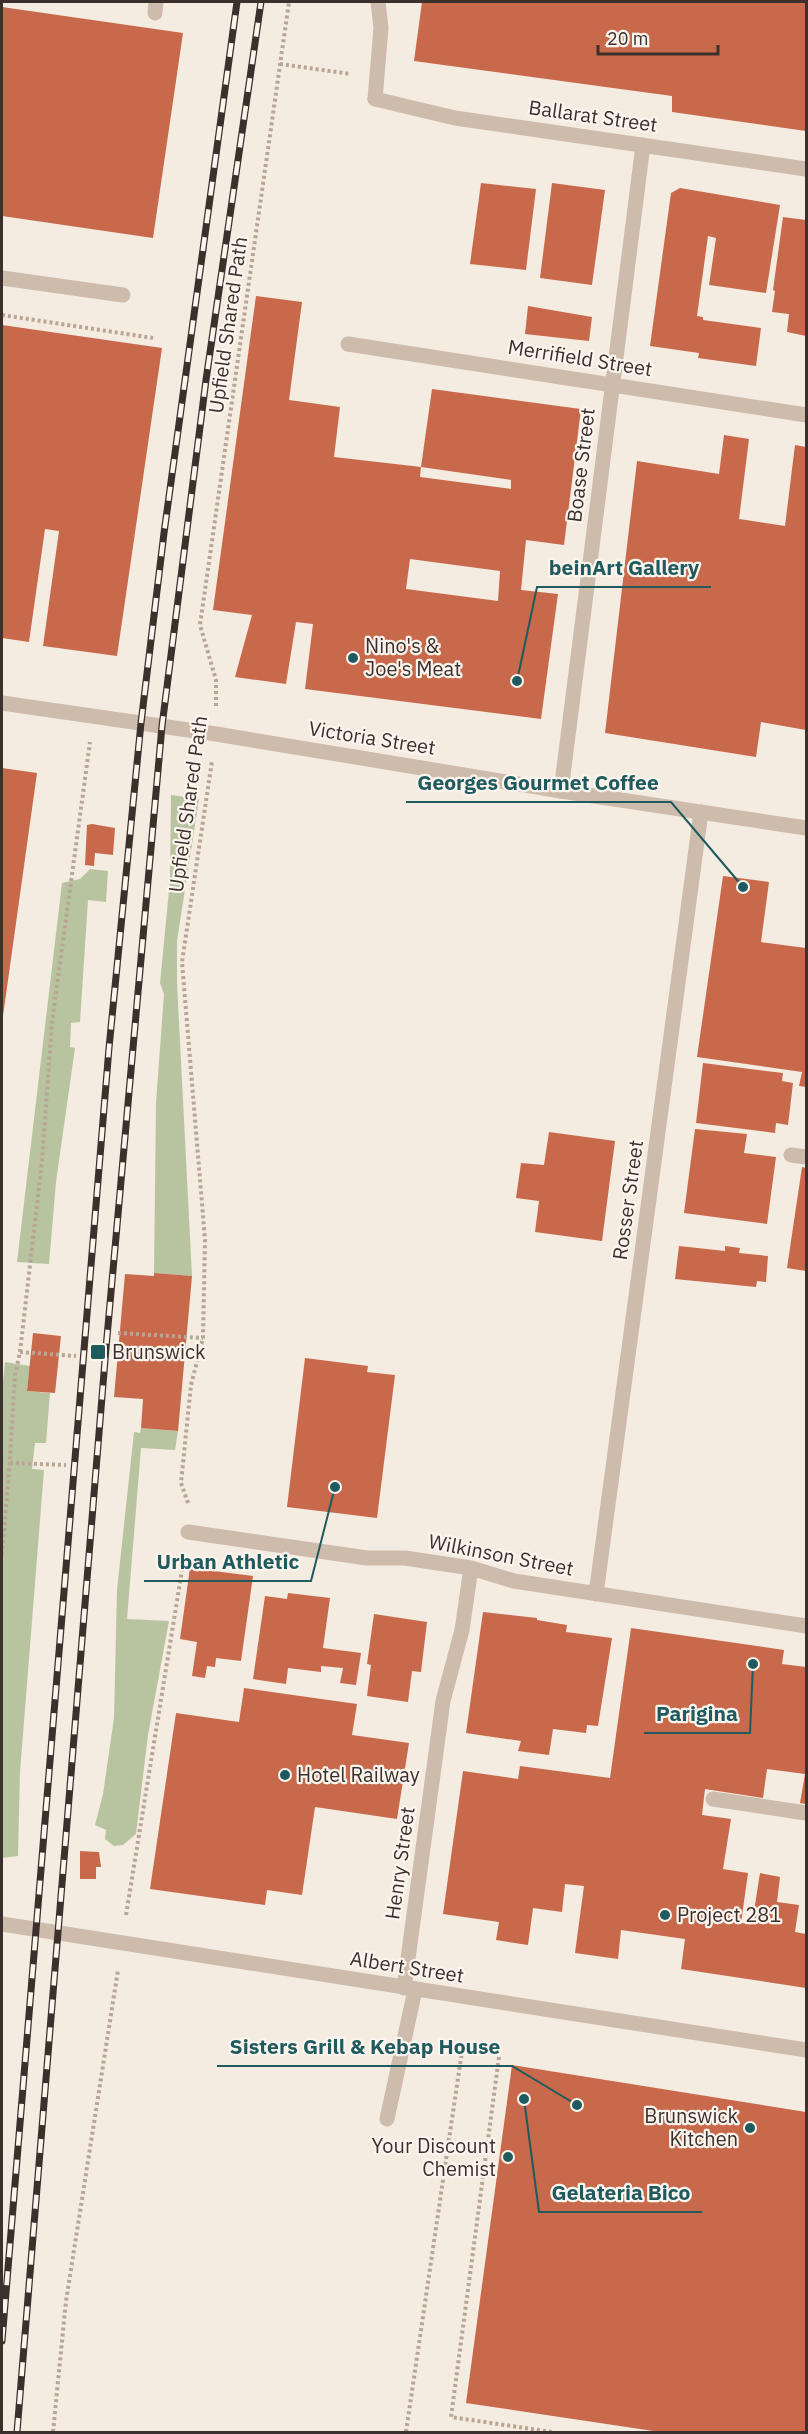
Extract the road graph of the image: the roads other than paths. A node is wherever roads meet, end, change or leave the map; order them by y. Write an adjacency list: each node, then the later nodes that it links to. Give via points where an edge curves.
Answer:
1 (378, 2): 2 (street, Ballarat Street, via 381,28 375,99 455,118)
2 (643, 145): 3 (street, Ballarat Street); 7 (street, Boase Street)
3 (807, 169)
4 (2, 278): 5 (street)
5 (123, 295)
6 (348, 344): 7 (street, Merrifield Street)
7 (613, 384): 8 (street, Merrifield Street); 10 (street, Boase Street)
8 (807, 415)
9 (2, 703): 10 (street, Victoria Street)
10 (561, 791): 11 (street, Victoria Street)
11 (701, 812): 12 (street, Victoria Street); 15 (street, Rosser Street)
12 (807, 828)
13 (188, 1532): 14 (street, Wilkinson Street, via 367,1558 405,1558)
14 (471, 1568): 15 (street, Wilkinson Street, via 514,1581); 20 (street, Henry Street, via 462,1630 443,1701)
15 (596, 1594): 16 (street, Wilkinson Street)
16 (807, 1626)
17 (713, 1799): 18 (street)
18 (807, 1813)
19 (2, 1924): 20 (street, Albert Street)
20 (410, 1989): 21 (street, Albert Street); 22 (street, Henry Street)
21 (807, 2050)
22 (387, 2119)

